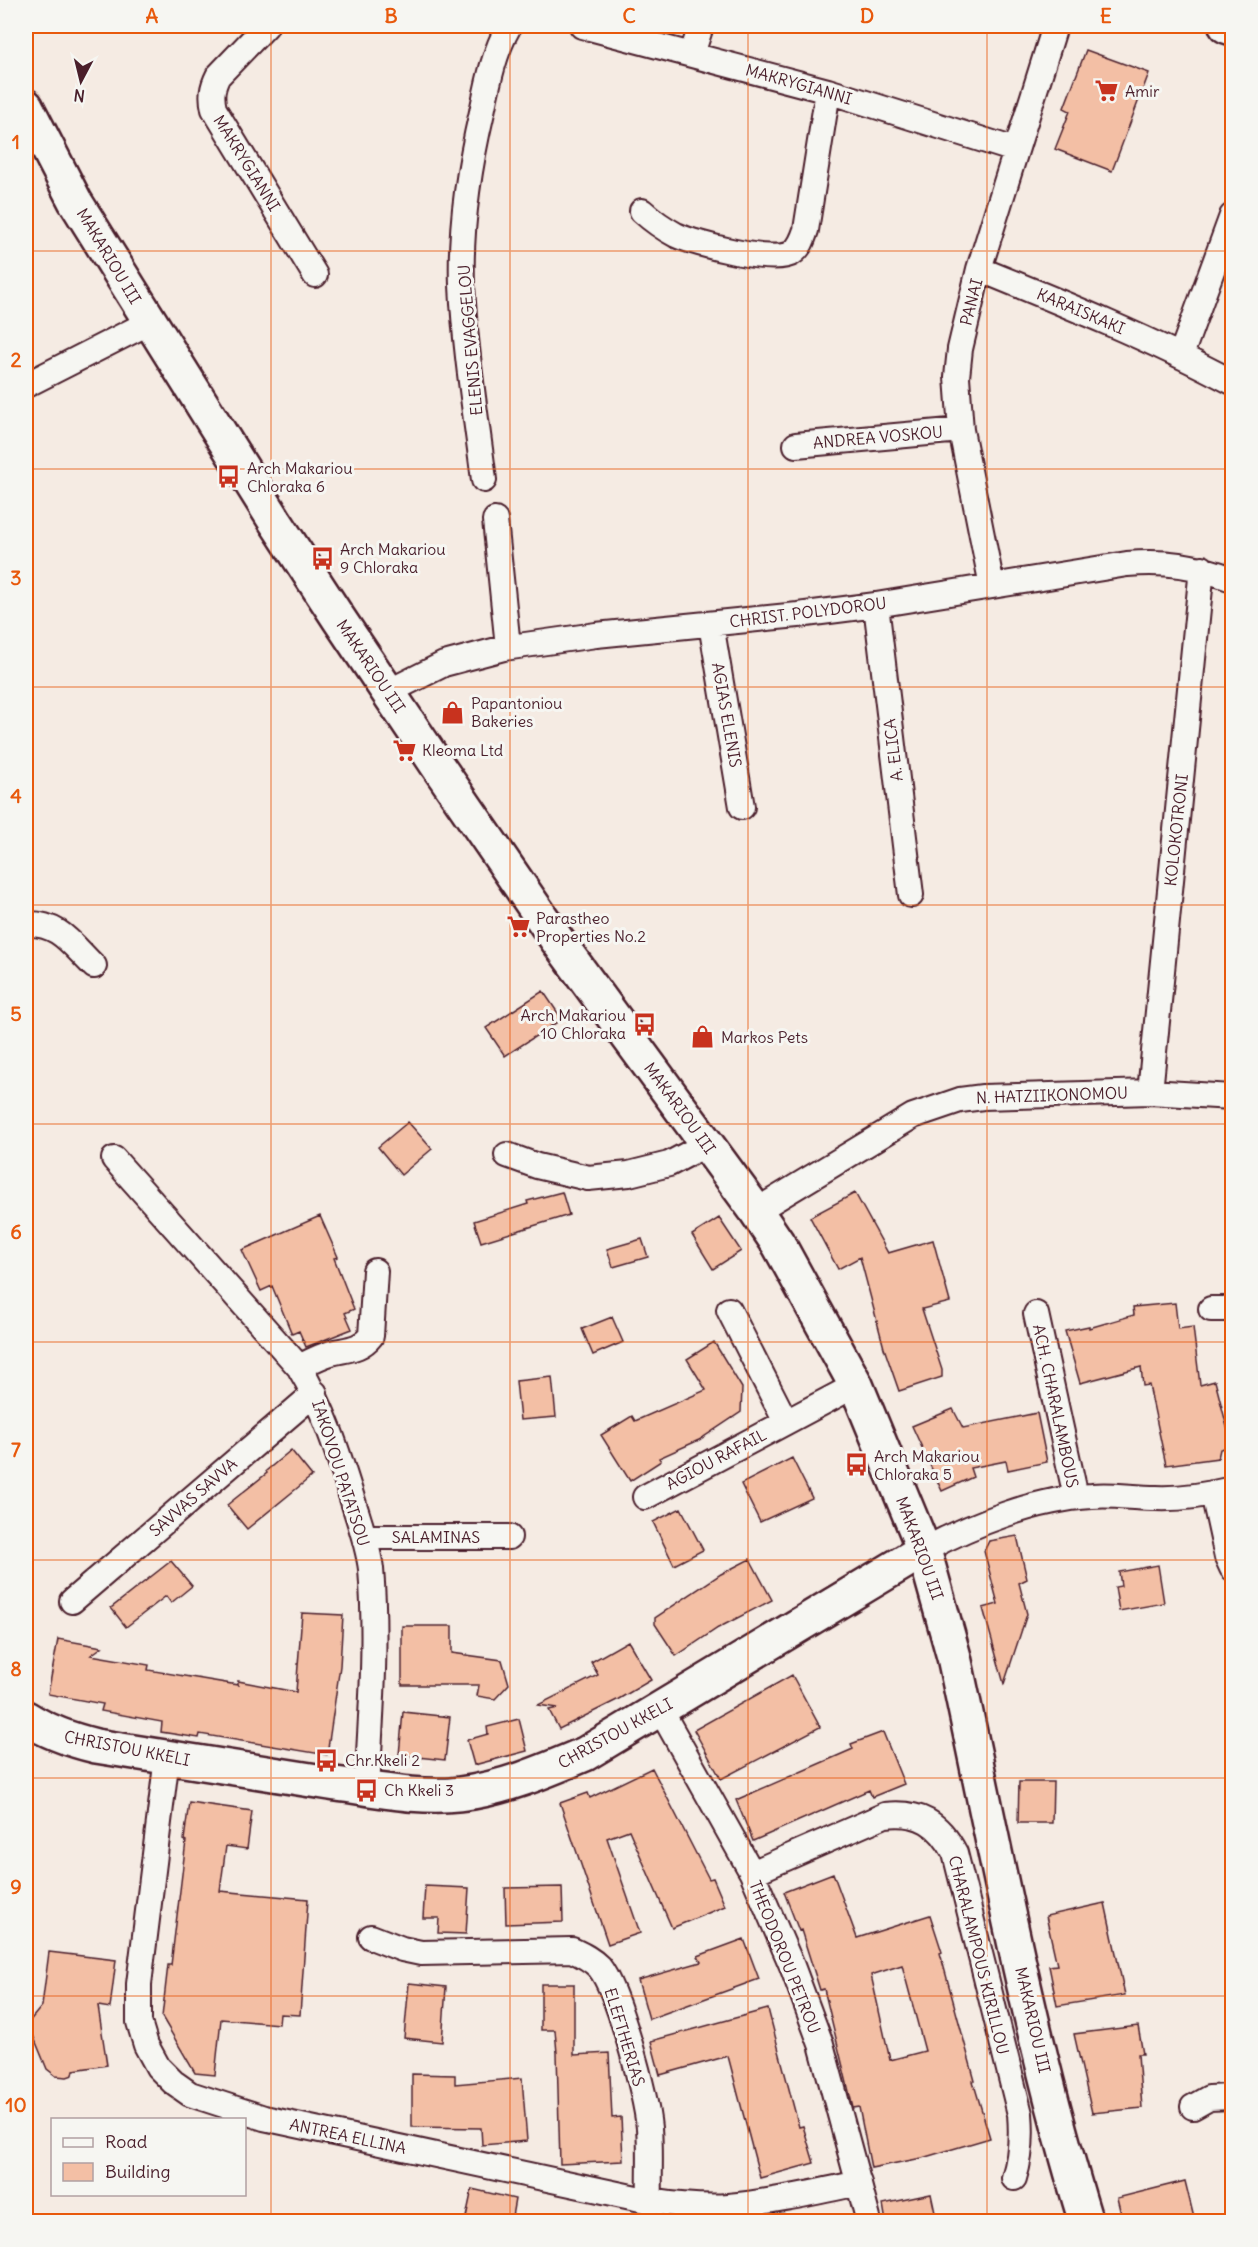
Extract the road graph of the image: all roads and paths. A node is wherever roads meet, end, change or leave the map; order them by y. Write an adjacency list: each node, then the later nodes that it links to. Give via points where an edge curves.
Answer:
1 (266, 26): 15 (street, MAKRYGIANNI, via 218,76 213,86 214,109)
2 (509, 26): 22 (street, ELENIS EVAGGELOU, via 492,68 472,155 463,251 465,321)
3 (582, 26): 8 (street, MAKRYGIANNI)
4 (701, 26): 8 (street)
5 (1055, 26): 11 (street, PANAI)
6 (1226, 26): 7 (main road)
7 (1233, 28)
8 (692, 54): 9 (street, MAKRYGIANNI)
9 (828, 91): 11 (street, MAKRYGIANNI); 12 (street, via 806,230 791,254 764,257 702,244 658,226)
10 (26, 106): 16 (main road, MAKARIOU III, via 75,201)
11 (1015, 150): 14 (street, PANAI)
12 (642, 211)
13 (1232, 216): 17 (street)
14 (979, 269): 17 (street, KARAISKAKI); 20 (street, PANAI, via 960,349 957,376)
15 (315, 275)
16 (150, 322): 19 (street); 30 (main road, MAKARIOU III)
17 (1181, 355): 18 (street, KARAISKAKI)
18 (1233, 382)
19 (26, 385)
20 (961, 430): 21 (street, ANDREA VOSKOU); 26 (street, PANAI)
21 (796, 445)
22 (484, 480)
23 (495, 519): 29 (street)
24 (1203, 568): 25 (street, CHRIST. POLYDOROU); 26 (street, CHRIST. POLYDOROU, via 1152,562); 35 (street, KOLOKOTRONI)
25 (1233, 579)
26 (992, 586): 27 (street, CHRIST. POLYDOROU)
27 (876, 605): 28 (street, CHRIST. POLYDOROU); 32 (street, A. ELICA)
28 (711, 624): 29 (street, CHRIST. POLYDOROU); 31 (street, AGIAS ELENIS)
29 (508, 647): 30 (street, CHRIST. POLYDOROU, via 444,664)
30 (388, 692): 37 (main road, MAKARIOU III, via 557,940)
31 (742, 807)
32 (911, 895)
33 (26, 924): 34 (street, via 58,930)
34 (94, 966)
35 (1150, 1092): 36 (street, N. HATZIIKONOMOU); 40 (street, N. HATZIIKONOMOU, via 983,1097 936,1106 885,1132)
36 (1233, 1097)
37 (707, 1144): 38 (street, via 669,1164 629,1174 588,1178); 40 (main road, MAKARIOU III)
38 (507, 1155)
39 (114, 1160): 44 (street, IAKOVOU PATATSOU)
40 (756, 1211): 45 (main road, MAKARIOU III)
41 (375, 1271): 44 (street, via 371,1336 355,1348)
42 (729, 1311): 47 (street, AGIOU RAFAIL)
43 (1036, 1314): 50 (street, ACH. CHARALAMBOUS)
44 (299, 1367): 46 (street, IAKOVOU PATATSOU)
45 (856, 1385): 47 (street, AGIOU RAFAIL); 53 (main road, MAKARIOU III)
46 (315, 1393): 52 (street, IAKOVOU PATATSOU); 55 (street, SAVVAS SAVVA)
47 (786, 1422): 49 (street, AGIOU RAFAIL)
48 (1223, 1491): 50 (street, via 1186,1498); 54 (street, via 1227,1557)
49 (645, 1497)
50 (1076, 1497): 53 (street, via 981,1522)
51 (508, 1537): 52 (street, SALAMINAS)
52 (364, 1538): 59 (street, IAKOVOU PATATSOU, via 370,1566 374,1673)
53 (924, 1550): 56 (main road, CHRISTOU KKELI); 68 (main road, MAKARIOU III, via 954,1657 1035,2035)
54 (1233, 1568)
55 (72, 1600)
56 (660, 1709): 59 (main road, CHRISTOU KKELI, via 585,1754 496,1787 458,1794); 60 (street, THEODOROU PETROU)
57 (26, 1718): 58 (main road, CHRISTOU KKELI, via 74,1741)
58 (167, 1757): 59 (main road, CHRISTOU KKELI); 66 (street, ANTREA ELLINA, via 139,1984 139,2022 158,2067 173,2082 190,2094 264,2118)
59 (367, 1788)
60 (752, 1873): 64 (street, CHARALAMPOUS KIRILLOU, via 885,1815 918,1817 945,1836 955,1853 1020,2114 1022,2136); 65 (street, THEODOROU PETROU, via 821,2044)
61 (371, 1937): 66 (street, ELEFTHERIAS, via 421,1953 572,1950 594,1962 610,1985 643,2098 649,2128)
62 (1233, 2097): 63 (street, via 1209,2098)
63 (1193, 2107)
64 (1014, 2178)
65 (860, 2183): 66 (street, ANTREA ELLINA, via 726,2206); 67 (street, THEODOROU PETROU)
66 (650, 2201)
67 (869, 2222)
68 (1086, 2222)

